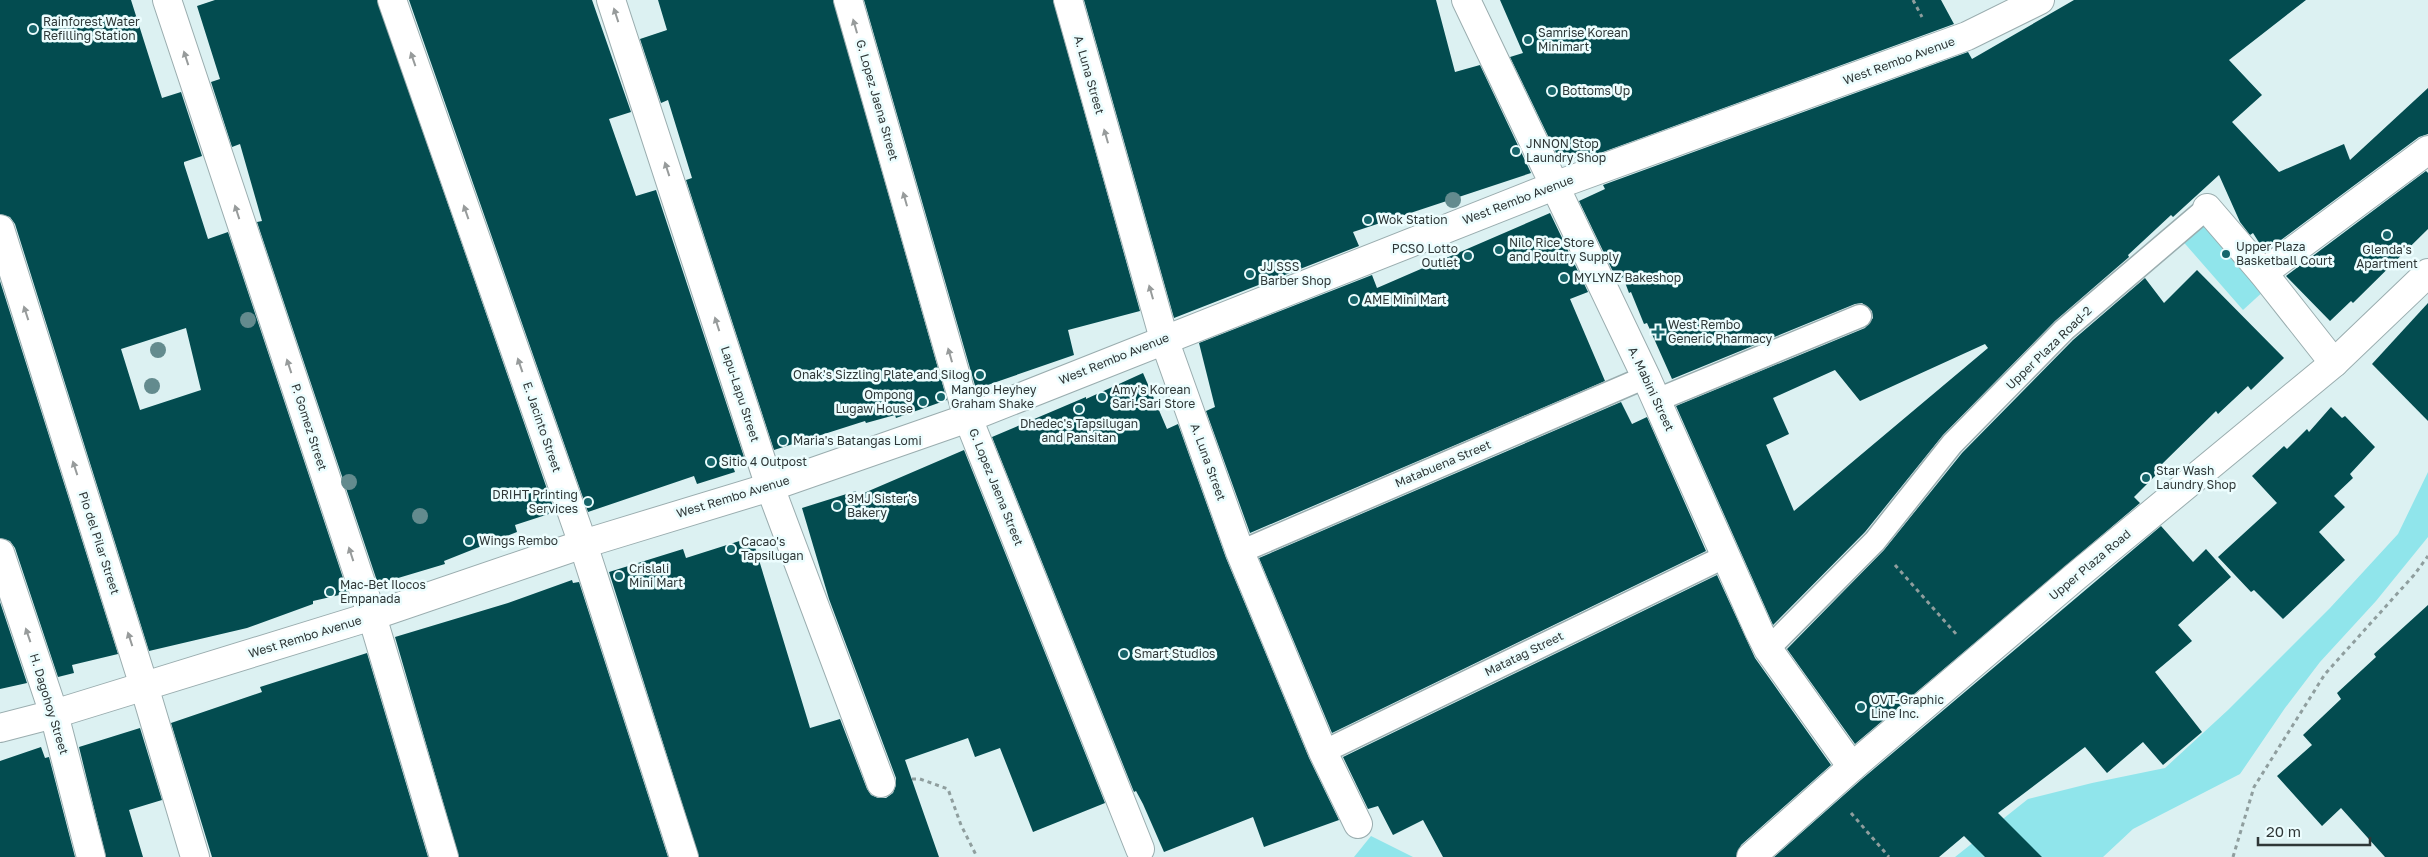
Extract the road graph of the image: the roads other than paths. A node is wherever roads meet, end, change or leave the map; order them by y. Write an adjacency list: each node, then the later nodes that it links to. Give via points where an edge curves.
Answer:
1 (167, 0): 24 (street, P. Gomez Street, one-way to 1)
2 (392, 0): 20 (street, E. Jacinto Street, one-way to 2)
3 (612, 0): 19 (street, Lapu-Lapu Street, one-way to 3)
4 (848, 0): 18 (street, G. Lopez Jaena Street, one-way to 4)
5 (1068, 0): 15 (street, A. Luna Street, one-way to 5)
6 (1466, 0): 9 (street, A. Mabini Street)
7 (2040, 0): 9 (street, West Rembo Avenue, via 1968,36)
8 (2428, 150): 12 (street)
9 (1554, 186): 15 (street, West Rembo Avenue); 17 (street, A. Mabini Street)
10 (2207, 208): 12 (street, Upper Plaza Road-2); 25 (lane, Upper Plaza Road-2, via 2064,330 1952,444 1875,542)
11 (0, 229): 26 (street, Pio del Pilar Street, one-way to 11)
12 (2263, 273): 16 (street, Upper Plaza Road-2)
13 (2428, 274): 16 (street, Upper Plaza Road)
14 (1860, 316): 17 (lane, Matabuena Street)
15 (1164, 339): 18 (street, West Rembo Avenue); 21 (street, A. Luna Street)
16 (2334, 363): 30 (street, Upper Plaza Road)
17 (1652, 389): 21 (lane, Matabuena Street); 23 (street, A. Mabini Street)
18 (968, 418): 19 (street, West Rembo Avenue); 33 (street, G. Lopez Jaena Street)
19 (770, 487): 20 (street, West Rembo Avenue); 31 (street, Lapu-Lapu Street)
20 (583, 544): 24 (street, West Rembo Avenue); 37 (street, E. Jacinto Street)
21 (1240, 552): 29 (street, A. Luna Street)
22 (0, 553): 27 (street, H. Dagohoy Street, one-way to 22)
23 (1726, 556): 25 (street, A. Mabini Street); 29 (lane, Matatag Street)
24 (372, 616): 26 (street, West Rembo Avenue); 36 (street, P. Gomez Street)
25 (1768, 648): 30 (street, A. Mabini Street)
26 (144, 686): 27 (street, West Rembo Avenue); 35 (street, Pio del Pilar Street)
27 (54, 714): 28 (street, West Rembo Avenue); 34 (street, H. Dagohoy Street)
28 (0, 728)
29 (1323, 752): 32 (street, A. Luna Street)
30 (1852, 767): 38 (street, Upper Plaza Road)
31 (881, 783)
32 (1358, 824)
33 (1140, 849)
34 (92, 857)
35 (194, 857)
36 (444, 857)
37 (684, 857)
38 (1751, 857)

